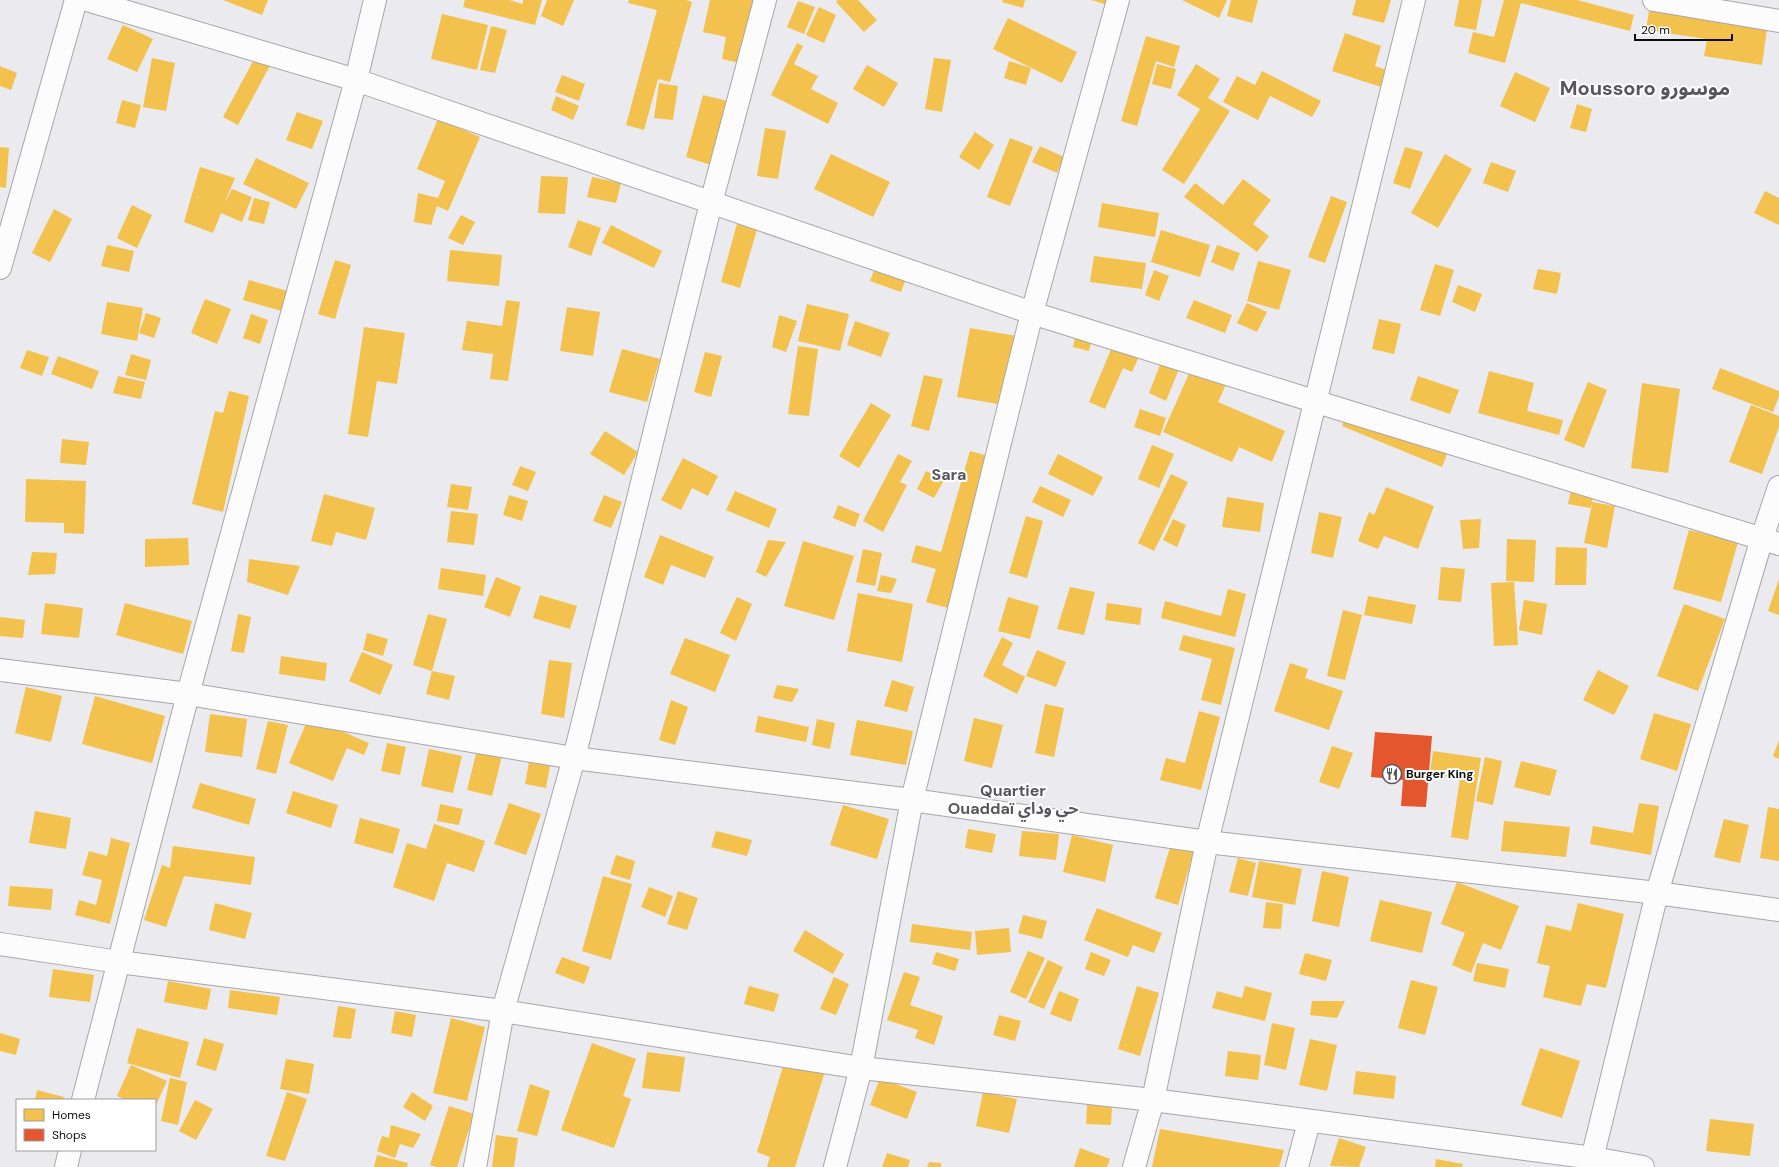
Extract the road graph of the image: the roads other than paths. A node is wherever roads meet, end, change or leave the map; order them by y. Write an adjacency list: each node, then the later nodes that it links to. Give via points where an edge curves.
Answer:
1 (76, 0): 11 (street)
2 (87, 0): 9 (street)
3 (375, 0): 9 (street)
4 (765, 0): 10 (street)
5 (1118, 0): 12 (street)
6 (1414, 0): 13 (street)
7 (1654, 0): 8 (street)
8 (1779, 21)
9 (356, 80): 10 (street); 17 (street)
10 (711, 203): 12 (street); 18 (street)
11 (0, 268)
12 (1032, 313): 13 (street); 19 (street)
13 (1317, 402): 15 (street); 20 (street)
14 (1779, 487): 15 (street)
15 (1771, 541): 21 (street)
16 (0, 670): 17 (street)
17 (188, 694): 18 (street); 24 (street)
18 (574, 758): 19 (street); 25 (street)
19 (912, 800): 20 (street); 26 (street)
20 (1208, 842): 21 (street); 28 (street)
21 (1657, 892): 22 (street); 31 (street)
22 (1779, 910)
23 (0, 944): 24 (street)
24 (119, 962): 25 (street); 27 (street)
25 (503, 1011): 26 (street); 33 (street)
26 (861, 1068): 28 (street); 34 (street)
27 (84, 1099)
28 (1153, 1100): 29 (street); 35 (street)
29 (1309, 1122): 31 (street); 36 (street)
30 (70, 1151): 32 (street)
31 (1592, 1163): 37 (street)
32 (66, 1167)
33 (475, 1167)
34 (835, 1167)
35 (1134, 1167)
36 (1297, 1167)
37 (1643, 1167)

